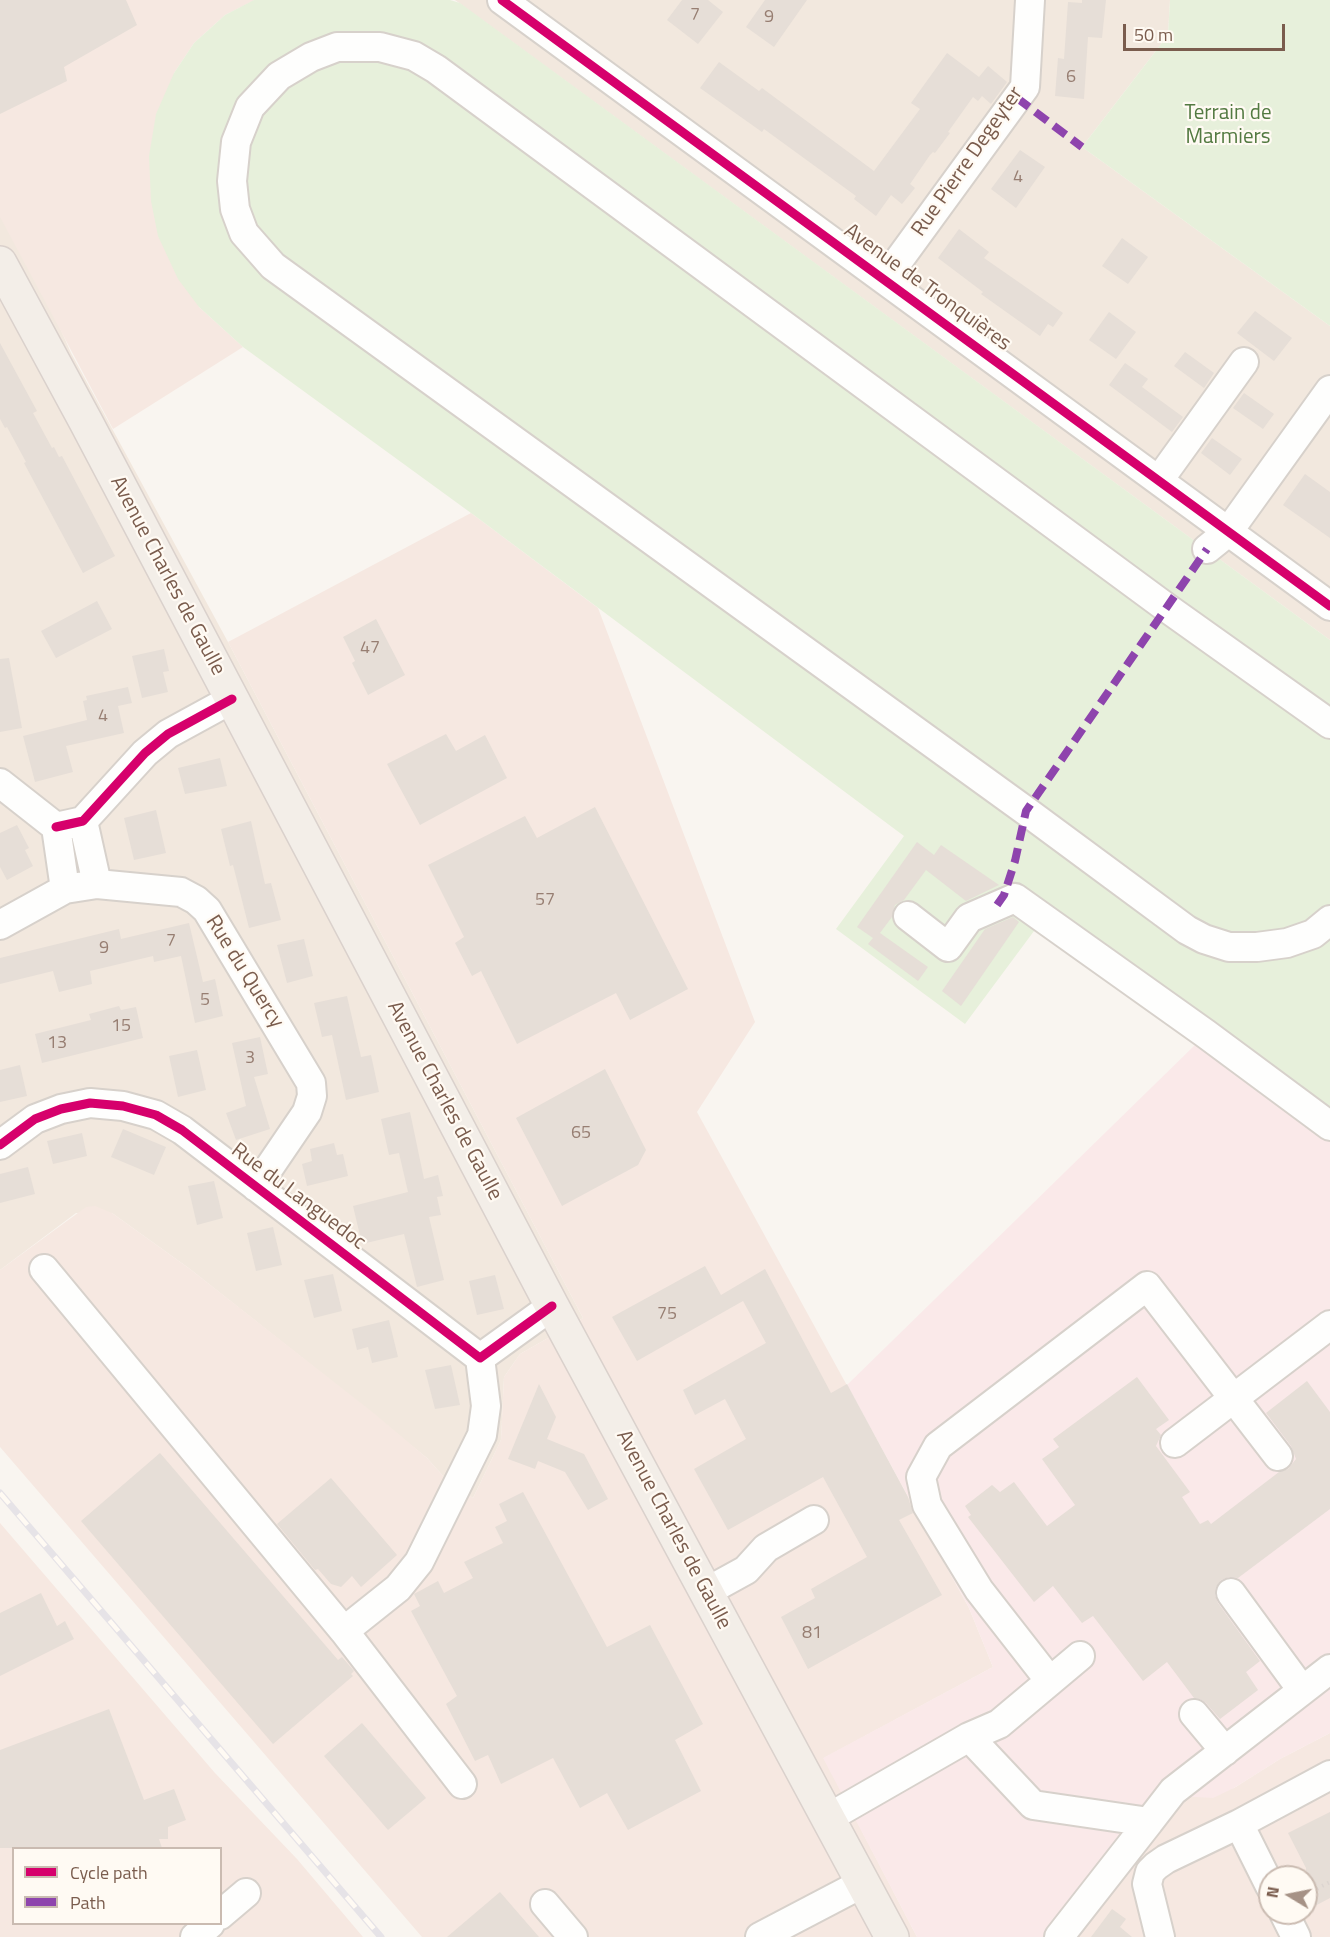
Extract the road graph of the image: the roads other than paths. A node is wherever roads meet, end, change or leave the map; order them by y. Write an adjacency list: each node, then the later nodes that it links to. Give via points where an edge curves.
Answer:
1 (502, 0): 4 (street, Avenue de Tronquières)
2 (1030, 0): 4 (street, Rue Pierre Degeyter, via 1025,87)
3 (0, 263): 10 (main road, Avenue Charles de Gaulle)
4 (885, 279): 7 (street, Avenue de Tronquières)
5 (1245, 362): 7 (street)
6 (1330, 390): 8 (street)
7 (1159, 480): 8 (street, Avenue de Tronquières)
8 (1217, 540): 9 (street, Avenue de Tronquières)
9 (1330, 606)
10 (232, 699): 13 (street, via 168,734 145,753); 24 (main road, Avenue Charles de Gaulle)
11 (1330, 724): 18 (street, via 414,56 380,47 337,47 279,76 250,106 236,142 232,181 235,209 244,233 273,266 1187,930 1229,947 1257,947 1313,934)
12 (0, 783): 14 (street)
13 (83, 821): 14 (street); 15 (street)
14 (56, 827): 16 (street)
15 (97, 884): 16 (street); 22 (street, Rue du Quercy, via 181,892 207,910 312,1083 307,1112)
16 (65, 889): 19 (street)
17 (908, 916): 20 (street, via 948,947 969,918 1015,898)
18 (1330, 920)
19 (0, 925)
20 (1330, 1126)
21 (0, 1145): 22 (street, Rue du Languedoc, via 35,1119 60,1109 90,1103 123,1106 156,1115 182,1130)
22 (256, 1187): 26 (street, Rue du Languedoc)
23 (44, 1269): 33 (street)
24 (552, 1306): 26 (street); 31 (main road, Avenue Charles de Gaulle)
25 (1330, 1325): 27 (street)
26 (480, 1358): 33 (street, via 486,1406 482,1435 419,1562 398,1588)
27 (1234, 1398): 28 (street); 29 (street); 36 (street, via 1148,1286 938,1446 921,1477 927,1505 978,1590)
28 (1175, 1443)
29 (1278, 1456)
30 (814, 1520): 31 (street, via 766,1548 746,1569)
31 (706, 1592): 43 (main road, Avenue Charles de Gaulle)
32 (1231, 1593): 37 (street)
33 (344, 1631): 42 (street)
34 (1080, 1656): 36 (street)
35 (1330, 1669): 37 (street)
36 (1050, 1682): 39 (street, via 999,1724)
37 (1302, 1690): 40 (street)
38 (1194, 1714): 40 (street)
39 (969, 1737): 43 (street); 44 (street, via 1033,1805)
40 (1225, 1751): 44 (street, via 1173,1791)
41 (1330, 1775): 45 (street)
42 (462, 1784)
43 (828, 1818): 47 (main road, Avenue Charles de Gaulle)
44 (1149, 1822): 56 (street)
45 (1239, 1824): 46 (street); 57 (street, via 1166,1859 1150,1872 1147,1884)
46 (1260, 1865)
47 (863, 1883): 54 (street); 55 (main road, Avenue Charles de Gaulle)
48 (246, 1893): 50 (street)
49 (544, 1904): 53 (street)
50 (222, 1913)
51 (208, 1925): 52 (street)
52 (195, 1937)
53 (573, 1937)
54 (760, 1937)
55 (892, 1937)
56 (1059, 1937)
57 (1160, 1937)

